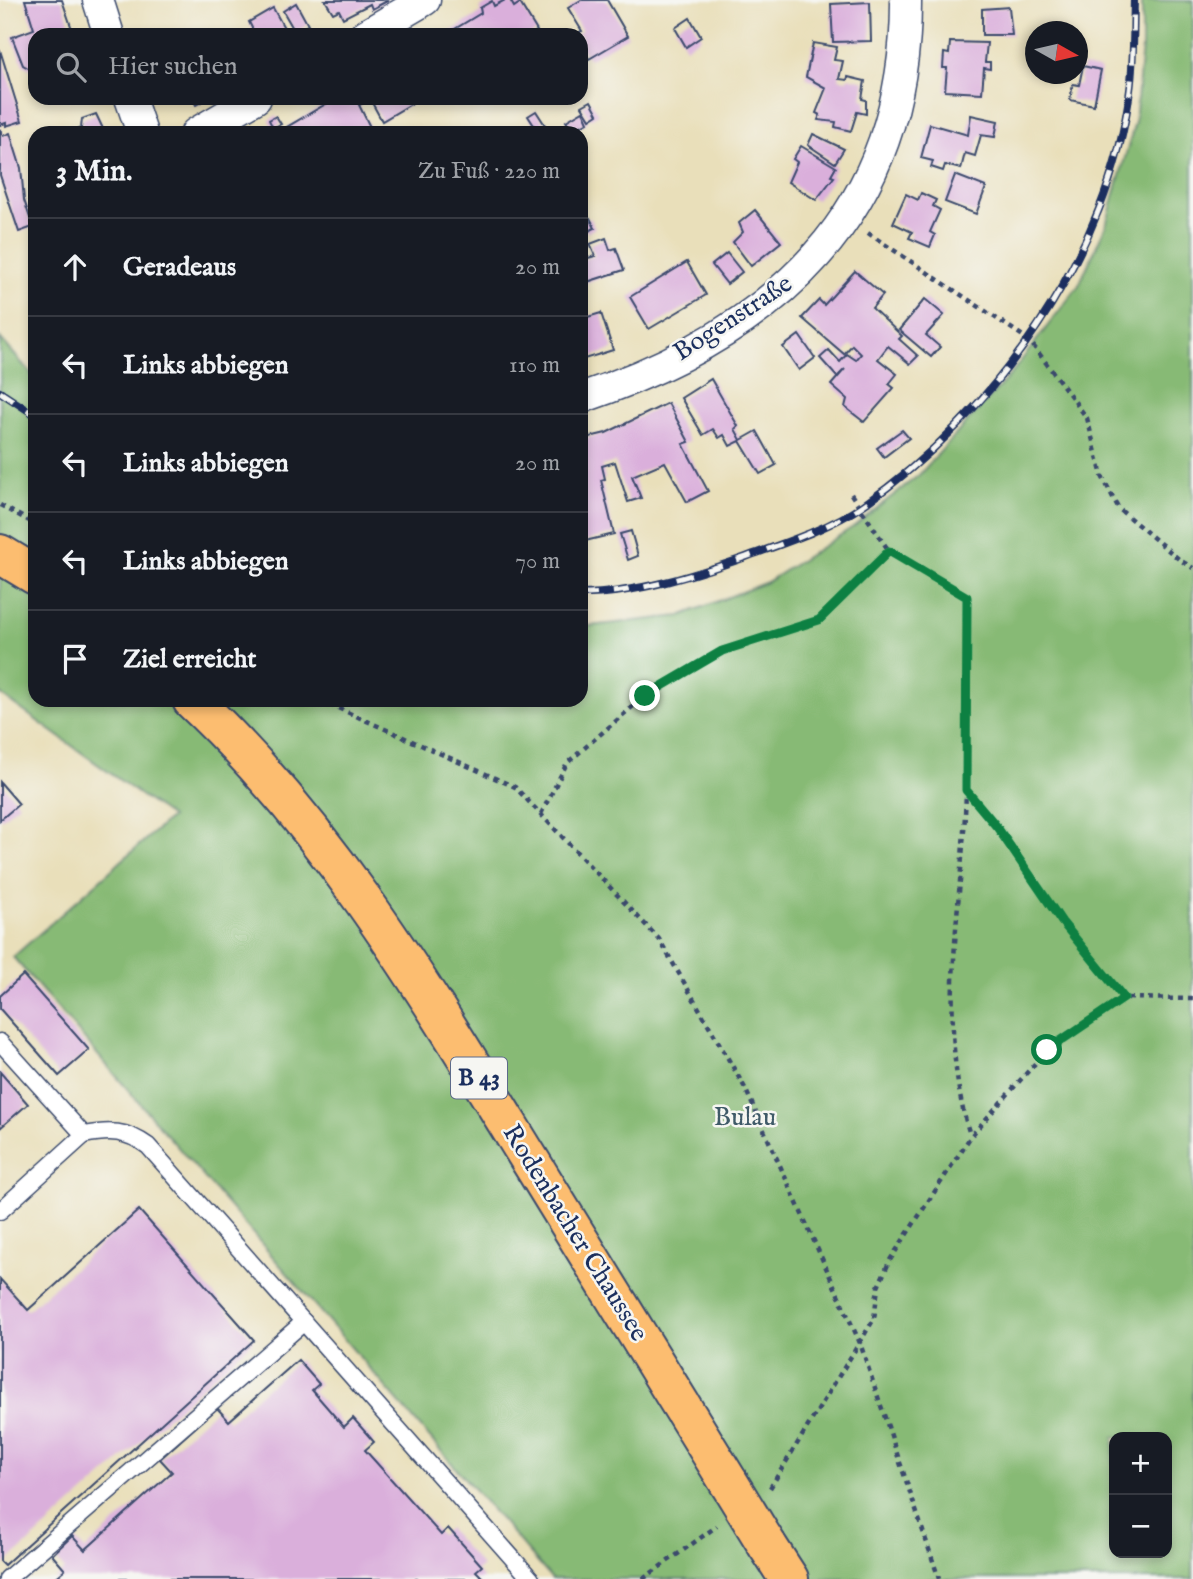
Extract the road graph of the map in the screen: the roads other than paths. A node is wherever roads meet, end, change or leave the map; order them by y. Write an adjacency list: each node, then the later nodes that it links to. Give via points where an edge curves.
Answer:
1 (97, 0): 4 (street)
2 (425, 0): 5 (street)
3 (906, 0): 10 (street, Bogenstraße, via 900,86 875,168 846,219 813,262 736,323 651,370)
4 (107, 28)
5 (377, 28)
6 (132, 105): 8 (street)
7 (244, 105): 9 (street)
8 (140, 126)
9 (208, 126)
10 (588, 395)
11 (0, 554): 12 (main road)
12 (28, 571)
13 (199, 707): 20 (main road, Rodenbacher Chaussee / B 43, bridge, via 262,769 372,910 433,1003 727,1502 767,1545)
14 (0, 1042): 15 (lane)
15 (83, 1135): 16 (lane); 17 (lane, via 118,1131 148,1146)
16 (0, 1211)
17 (303, 1322): 18 (lane); 19 (lane)
18 (7, 1579)
19 (531, 1579)
20 (789, 1579)

